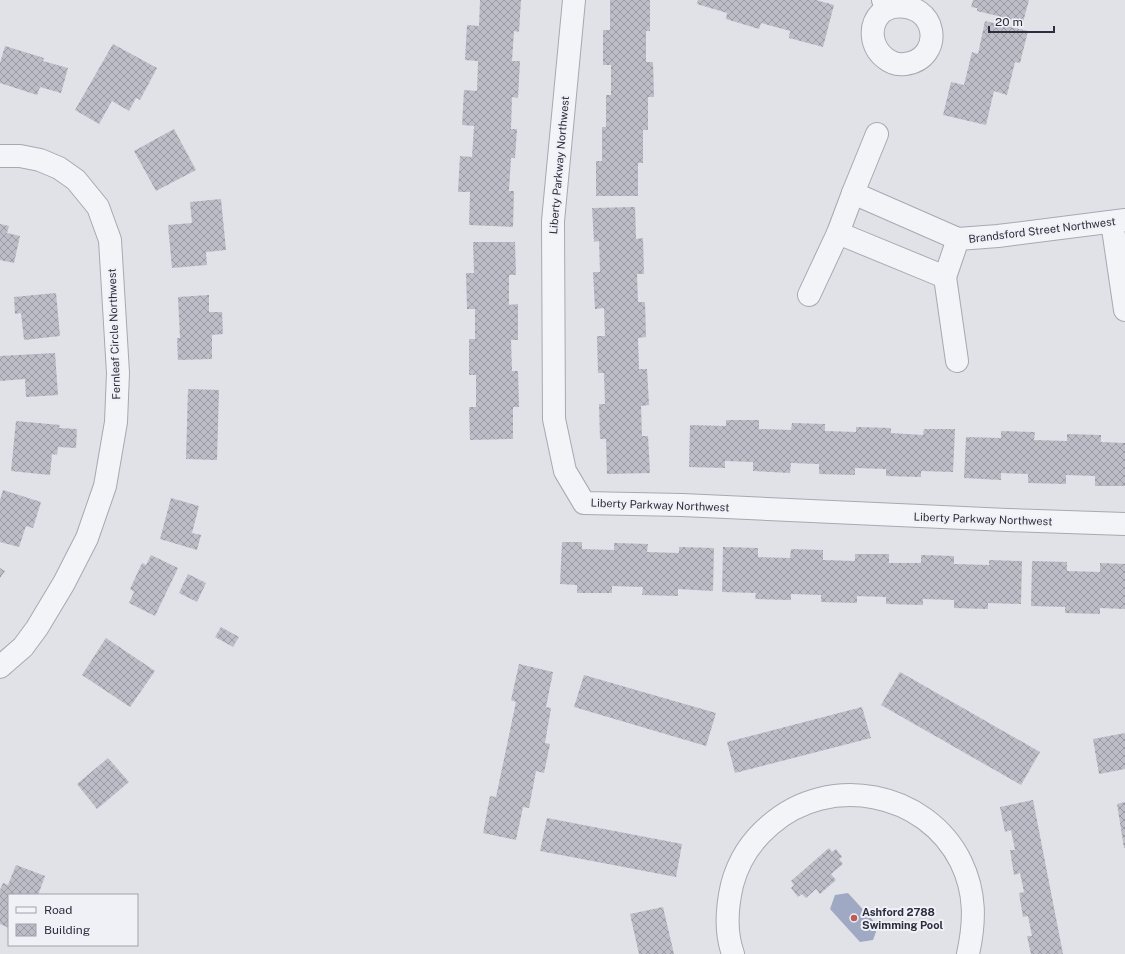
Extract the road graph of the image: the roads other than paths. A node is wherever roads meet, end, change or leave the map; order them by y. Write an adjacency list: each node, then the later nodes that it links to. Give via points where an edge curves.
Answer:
1 (574, 0): 12 (street, Liberty Parkway Northwest, via 553,221 554,419 565,471 584,503)
2 (877, 134): 4 (street)
3 (0, 156): 13 (street, Fernleaf Circle Northwest, via 40,160 59,168 76,180 98,207 110,240 118,373 116,422 105,486 87,538 64,584 37,628 23,647)
4 (853, 193): 6 (street); 7 (street)
5 (1119, 221): 7 (street, Brandsford Street Northwest); 10 (street)
6 (838, 233): 8 (street); 9 (street)
7 (958, 239): 8 (street)
8 (944, 277): 11 (street)
9 (809, 295)
10 (1125, 310)
11 (958, 361)
12 (1125, 524)
13 (0, 667)
14 (733, 954): 15 (street, via 728,924 729,899 735,874 746,852 761,832 778,817 799,805 845,794 891,801 913,811 932,825 948,842 961,862 969,884 973,931)
15 (968, 954)

